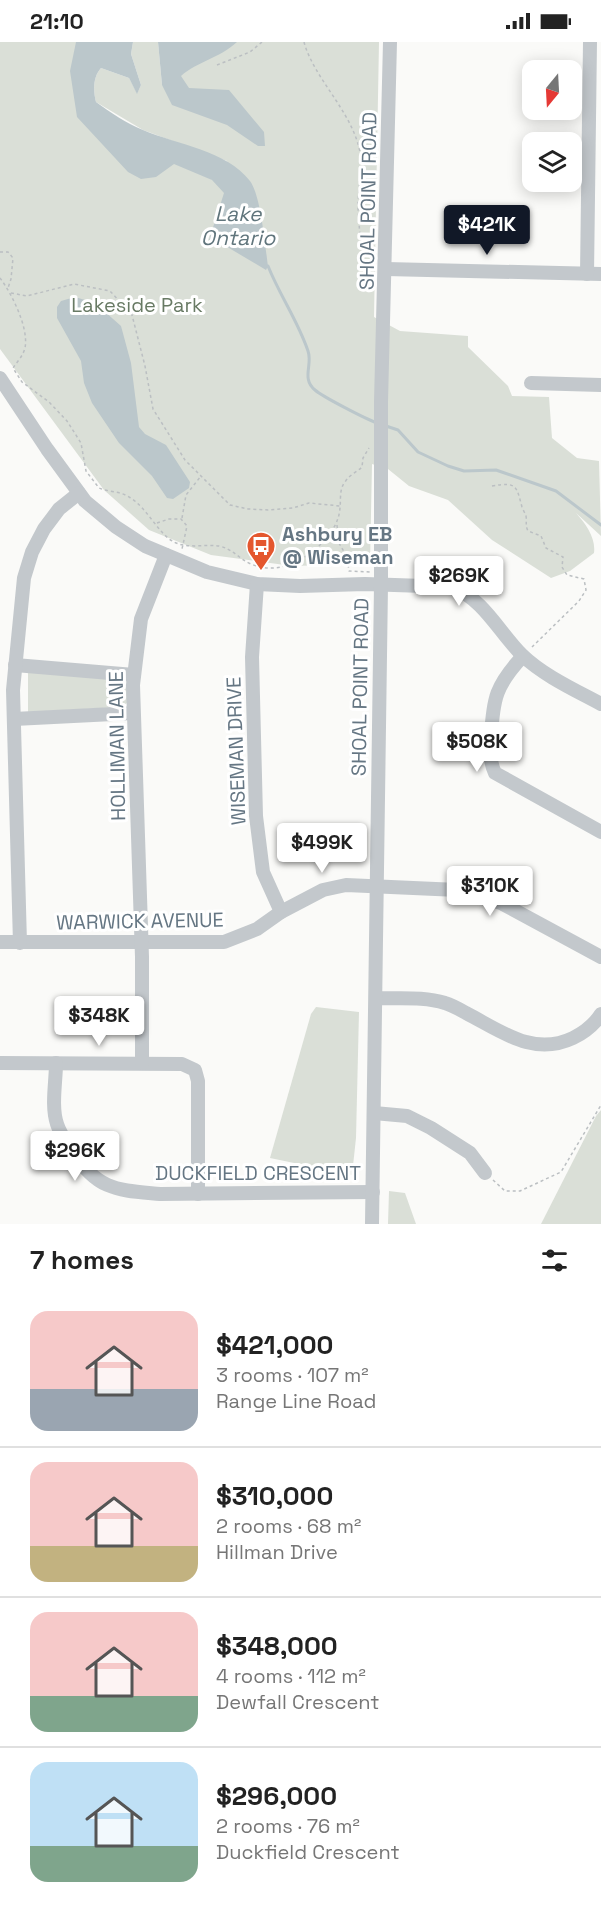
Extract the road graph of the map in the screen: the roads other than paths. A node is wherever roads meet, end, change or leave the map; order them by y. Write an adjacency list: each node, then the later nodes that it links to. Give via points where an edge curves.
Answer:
1 (390, 42): 4 (street, SHOAL POINT ROAD)
2 (590, 42): 3 (street)
3 (595, 158): 5 (street)
4 (386, 270): 5 (street); 13 (street, SHOAL POINT ROAD)
5 (586, 274): 6 (street)
6 (601, 274)
7 (531, 384): 8 (street)
8 (601, 385)
9 (2, 386): 10 (street)
10 (79, 493): 11 (street, via 116,527); 15 (street, via 59,509 32,552 24,578)
11 (166, 555): 12 (street, via 207,572); 16 (street, HOLLIMAN LANE, via 141,619)
12 (257, 584): 13 (street); 23 (street, WISEMAN DRIVE, via 252,657 256,816 263,872)
13 (381, 585): 14 (street, via 453,587 465,592); 22 (street, SHOAL POINT ROAD)
14 (523, 656): 18 (street); 21 (street, via 496,693 490,764 495,773)
15 (15, 664): 16 (street); 17 (street)
16 (134, 675): 19 (street, HOLLIMAN LANE)
17 (6, 689): 20 (street)
18 (601, 704)
19 (133, 713): 20 (street); 25 (street, HOLLIMAN LANE)
20 (14, 719): 26 (street)
21 (601, 832)
22 (376, 886): 23 (street, WARWICK AVENUE, via 346,885 323,890); 27 (street, WARWICK AVENUE, via 458,890 501,903); 28 (street, SHOAL POINT ROAD)
23 (281, 912): 25 (street, WARWICK AVENUE, via 257,929 224,942)
24 (0, 942): 26 (street, WARWICK AVENUE)
25 (141, 942): 26 (street, WARWICK AVENUE); 32 (street, HOLLIMAN LANE)
26 (20, 943)
27 (601, 957)
28 (376, 998): 29 (street, via 447,1003 524,1043 544,1045 581,1034); 33 (street, SHOAL POINT ROAD)
29 (601, 1014)
30 (0, 1063): 31 (street)
31 (56, 1063): 32 (street); 36 (street, DUCKFIELD CRESCENT, via 57,1123 91,1177 129,1191)
32 (142, 1063): 36 (street, via 182,1064 195,1070)
33 (374, 1113): 34 (street, via 407,1116 431,1128 470,1153); 35 (street, SHOAL POINT ROAD)
34 (485, 1173)
35 (373, 1192): 36 (street, DUCKFIELD CRESCENT); 37 (street, SHOAL POINT ROAD)
36 (198, 1194)
37 (372, 1224)

